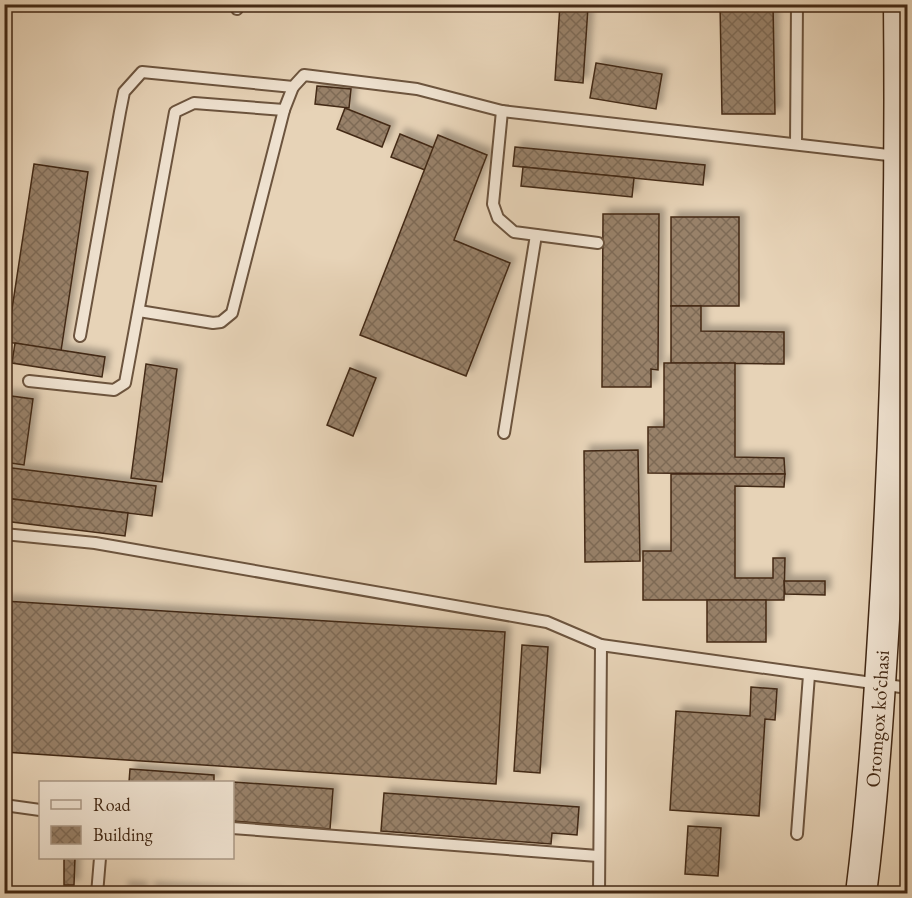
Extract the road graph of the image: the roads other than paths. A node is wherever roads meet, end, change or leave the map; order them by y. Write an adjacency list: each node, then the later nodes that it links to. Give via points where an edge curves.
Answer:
1 (796, 4): 6 (lane)
2 (899, 4): 7 (main road, Oromgox ko‘chasi)
3 (293, 87): 4 (lane); 5 (lane, via 304,75 417,89); 11 (lane, via 166,73 142,72 134,80 124,92)
4 (284, 110): 10 (lane, via 232,313 213,323); 10 (lane, via 194,103 175,112)
5 (502, 111): 6 (lane); 8 (lane, via 493,204 498,218 514,232)
6 (796, 144): 7 (lane)
7 (900, 156): 17 (main road, Oromgox ko‘chasi, via 891,494)
8 (536, 235): 9 (lane); 13 (lane)
9 (598, 243)
10 (139, 311): 12 (lane, via 128,374 120,387 114,390)
11 (80, 336)
12 (29, 381)
13 (504, 433)
14 (4, 534): 15 (lane, via 95,543 547,622)
15 (601, 645): 16 (lane); 22 (lane)
16 (809, 675): 17 (lane); 21 (lane)
17 (894, 686): 26 (main road, Oromgox ko‘chasi)
18 (4, 805): 19 (lane)
19 (39, 810)
20 (234, 828): 22 (lane)
21 (797, 834)
22 (598, 856): 25 (lane)
23 (100, 859): 24 (lane)
24 (97, 894)
25 (599, 894)
26 (861, 894)

